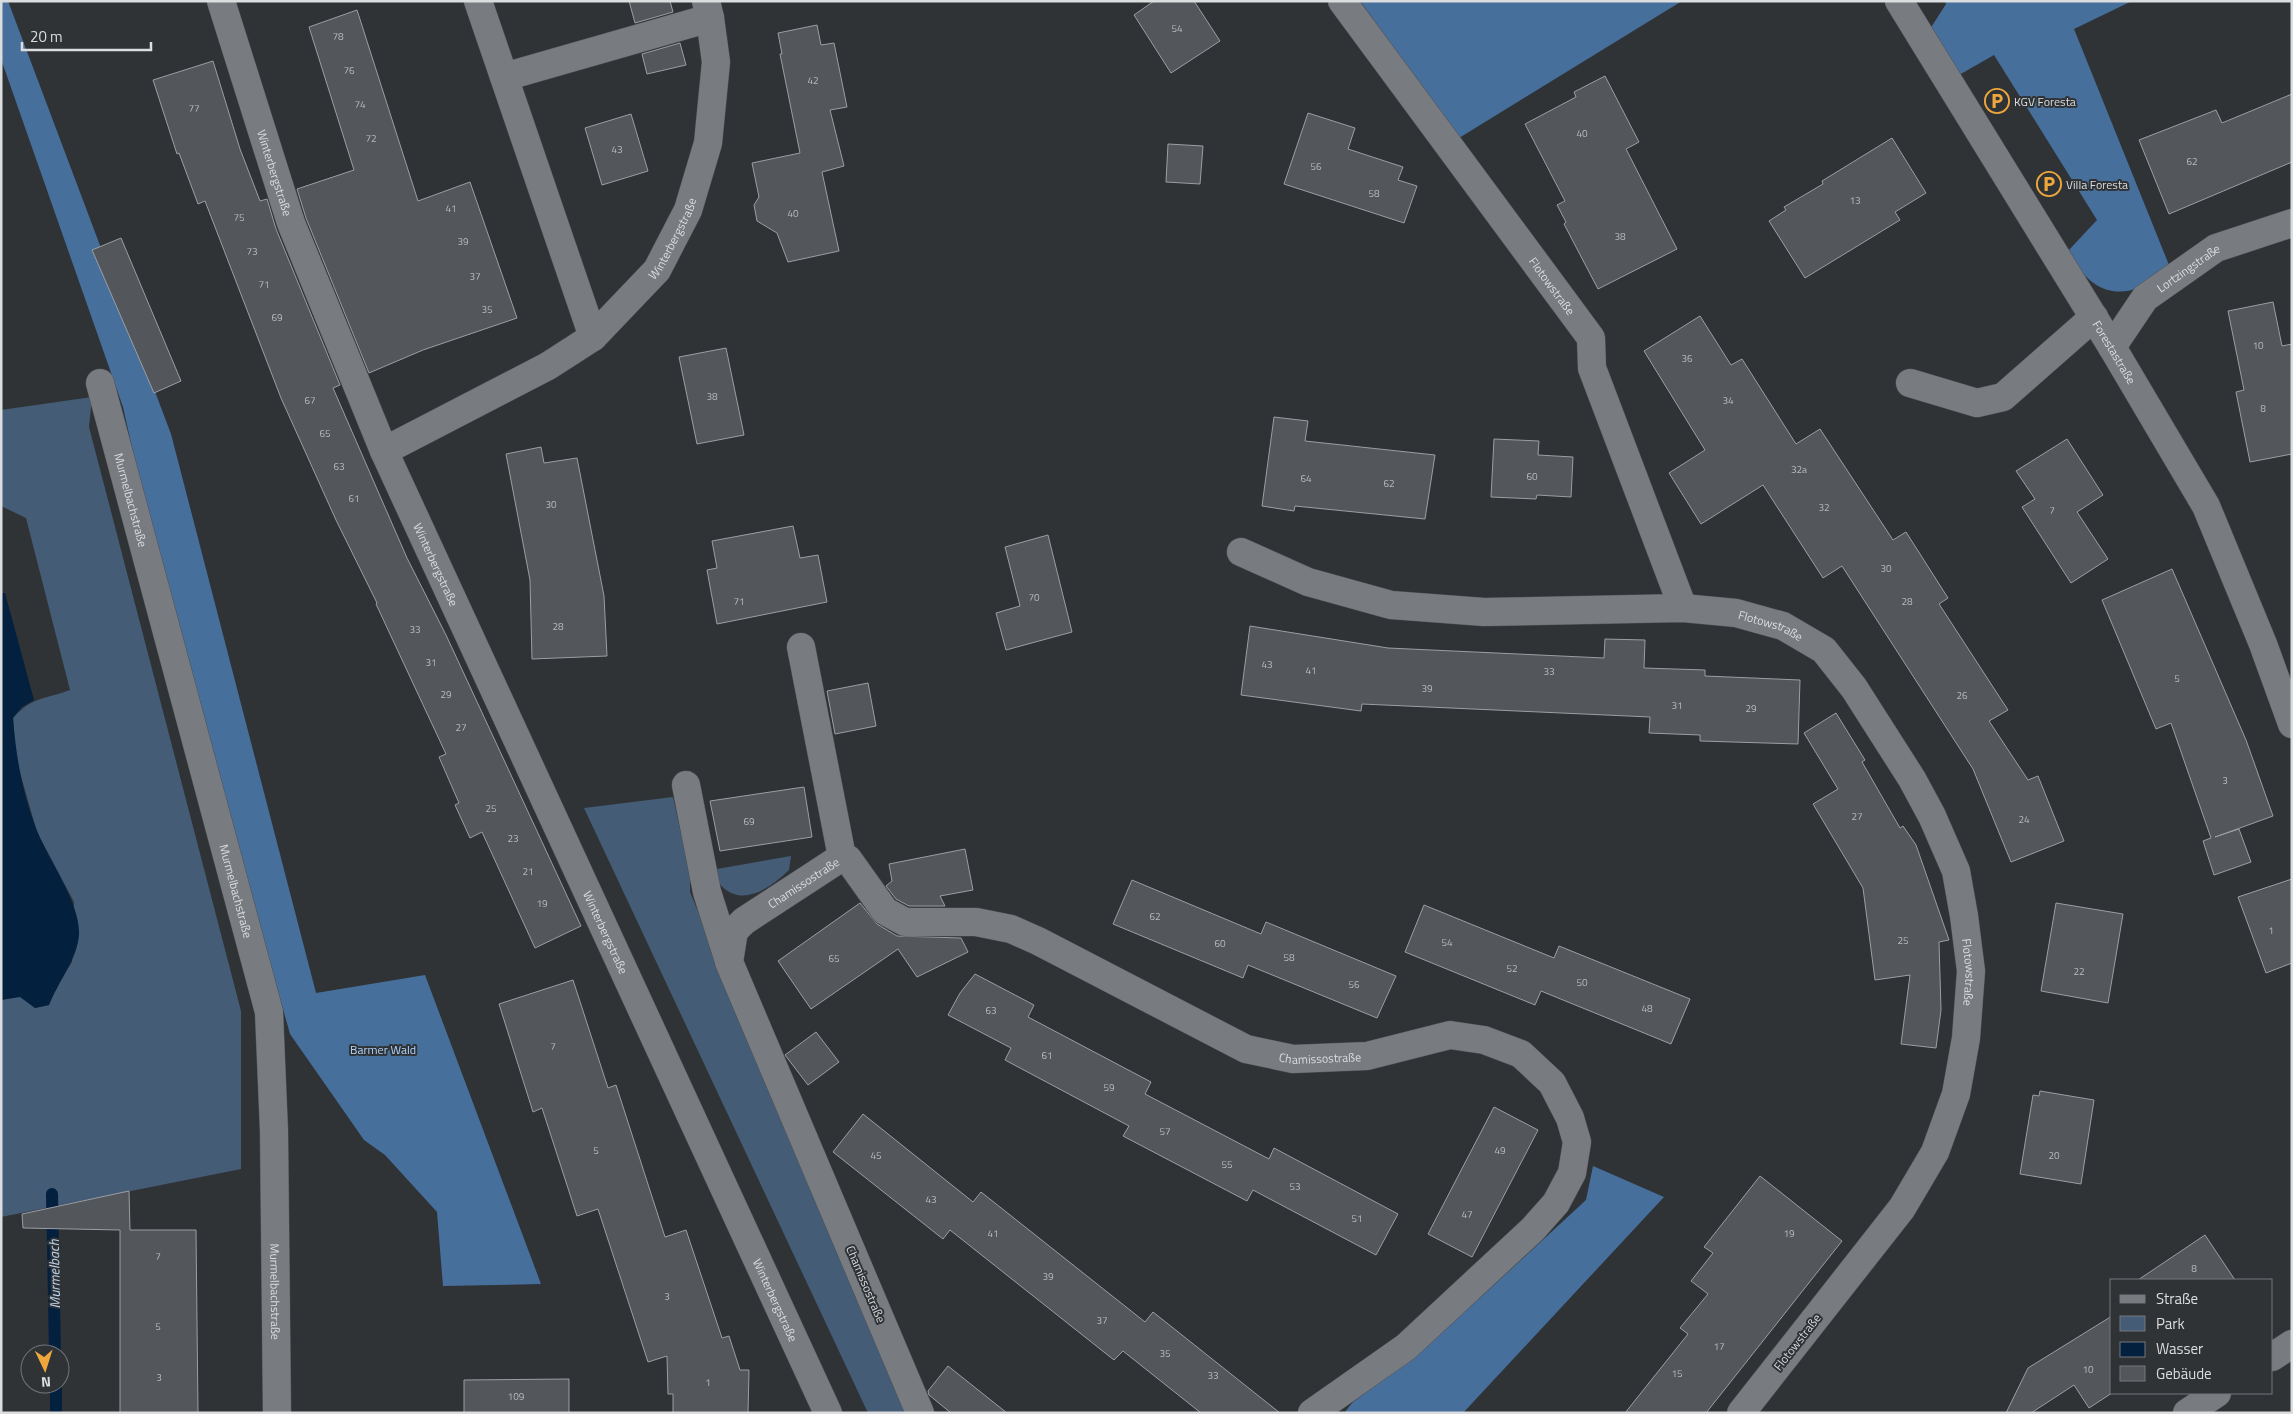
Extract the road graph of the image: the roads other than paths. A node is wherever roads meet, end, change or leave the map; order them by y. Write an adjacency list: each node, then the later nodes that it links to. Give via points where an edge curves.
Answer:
1 (222, 1): 13 (street, Winterbergstraße, via 291,223)
2 (478, 1): 6 (street)
3 (1342, 1): 15 (street, Flotowstraße, via 1591,338 1592,368)
4 (1899, 1): 8 (street, Forestastraße)
5 (708, 10): 6 (street); 9 (street, Winterbergstraße, via 716,62 708,143 688,210 657,270)
6 (504, 78): 9 (street)
7 (2292, 223): 10 (street, Lortzingstraße, via 2216,248 2145,298)
8 (2094, 317): 10 (street, Forestastraße); 12 (street, via 2003,397 1977,403)
9 (593, 337): 13 (street, Winterbergstraße, via 548,366)
10 (2112, 347): 17 (street, Forestastraße, via 2206,506)
11 (100, 383): 24 (street, Murmelbachstraße, via 268,1012 274,1131)
12 (1910, 383)
13 (384, 451): 25 (street, Winterbergstraße)
14 (1241, 552): 15 (street, Flotowstraße, via 1308,582 1391,605 1484,612)
15 (1683, 608): 28 (street, Flotowstraße, via 1736,612 1753,617 1782,626 1824,650 1890,743 1932,816 1956,871 1971,971 1966,1038 1956,1094 1935,1152 1902,1208)
16 (801, 647): 19 (street)
17 (2292, 724)
18 (686, 785): 20 (street, Chamissostraße, via 707,892)
19 (842, 857): 20 (street, Chamissostraße, via 744,921 734,932); 27 (street, Chamissostraße, via 848,859 885,911 905,922 976,922 1011,929 1246,1049 1293,1059 1367,1056 1450,1035 1484,1040 1521,1054 1552,1083 1570,1118 1577,1142 1572,1174 1556,1203 1533,1229 1406,1347)
20 (730, 962): 26 (street, Chamissostraße)
21 (2292, 1344): 22 (street)
22 (2273, 1356)
23 (2215, 1394): 29 (street)
24 (277, 1413)
25 (828, 1413)
26 (920, 1413)
27 (1312, 1413)
28 (1741, 1413)
29 (2186, 1413)

